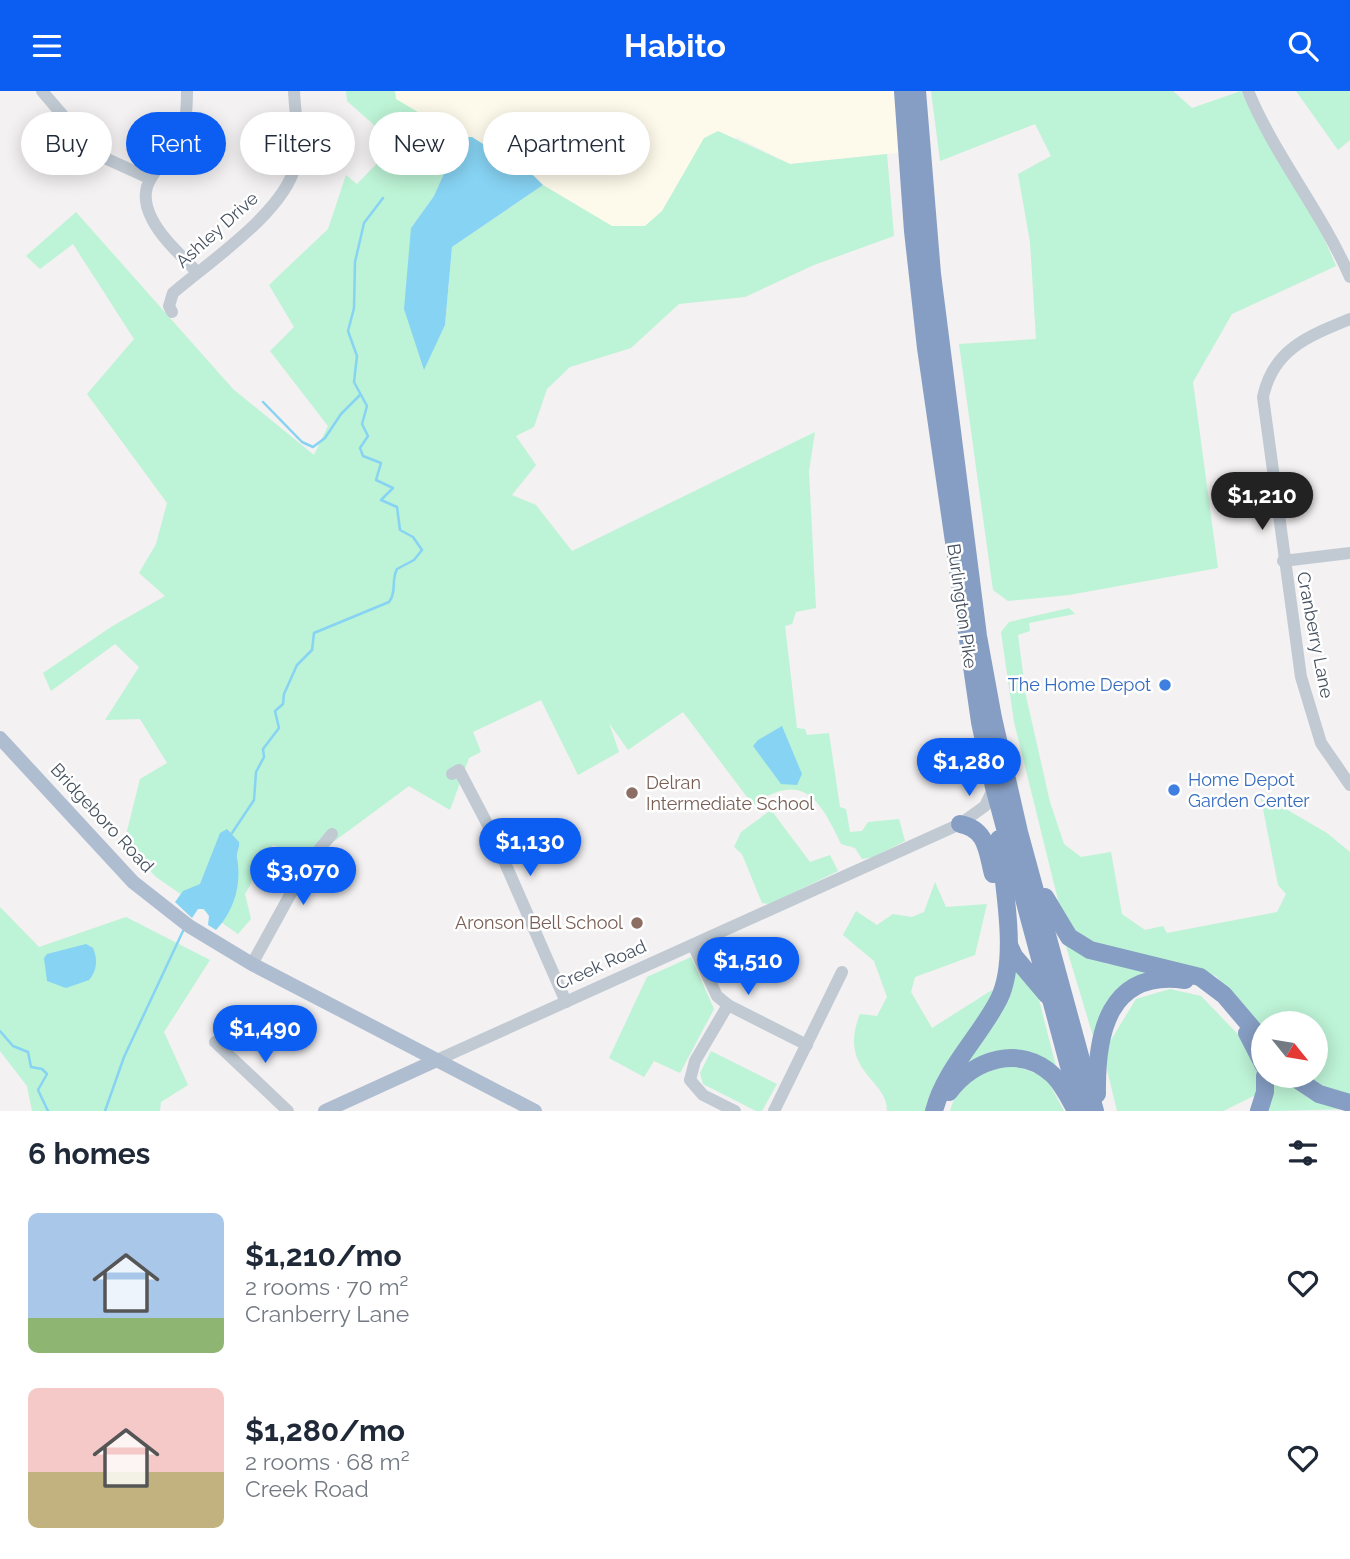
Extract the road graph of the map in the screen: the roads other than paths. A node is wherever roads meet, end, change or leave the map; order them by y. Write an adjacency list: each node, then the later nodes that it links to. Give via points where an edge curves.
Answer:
1 (42, 91): 7 (street, via 96,154)
2 (187, 91): 7 (street, via 181,135)
3 (294, 91): 8 (street, Ashley Drive, via 298,153 281,197)
4 (903, 91): 17 (highway, Burlington Pike, via 926,348 969,658)
5 (917, 91): 19 (highway, Burlington Pike, via 932,274 976,618)
6 (1248, 91): 9 (street, via 1263,125 1321,216)
7 (149, 178): 8 (street, via 146,192 152,220)
8 (197, 272): 10 (street, Ashley Drive, via 173,293)
9 (1350, 277)
10 (172, 312)
11 (1350, 319): 13 (street, Cranberry Lane, via 1286,350 1272,368 1265,388 1264,419)
12 (1350, 553): 13 (street)
13 (1283, 561): 16 (street, Cranberry Lane, via 1301,677 1328,754)
14 (0, 737): 24 (main road, Bridgeboro Road, via 133,882 189,926)
15 (456, 772): 27 (street, via 491,831)
16 (1350, 785)
17 (993, 787): 18 (street, Creek Road, via 985,806); 21 (highway); 26 (highway, Burlington Pike)
18 (960, 824): 21 (highway, via 972,826 983,836); 22 (street, Creek Road)
19 (1020, 832): 29 (highway, via 1042,891 1069,937 1090,950 1200,977 1224,995); 45 (highway, Burlington Pike)
20 (332, 834): 24 (street, via 307,864)
21 (1006, 926): 23 (highway)
22 (693, 946): 27 (street, Creek Road); 28 (street, via 717,996)
23 (1009, 946): 26 (highway); 42 (highway, via 1000,996 951,1071)
24 (252, 964): 33 (main road, Bridgeboro Road)
25 (842, 972): 32 (street)
26 (1051, 999): 44 (highway, Burlington Pike)
27 (566, 1002): 33 (street, Creek Road)
28 (728, 1005): 32 (street); 40 (street, via 690,1074 691,1083 703,1095)
29 (1251, 1027)
30 (1251, 1039): 45 (highway, via 1214,995 1186,980 1158,979 1133,987 1105,1019 1097,1046)
31 (215, 1042): 38 (street)
32 (807, 1045): 41 (street)
33 (437, 1060): 37 (main road, Bridgeboro Road); 39 (main road, Creek Road)
34 (1265, 1089): 46 (highway)
35 (1312, 1089): 36 (highway)
36 (1350, 1103)
37 (528, 1109)
38 (288, 1111)
39 (325, 1111)
40 (735, 1111)
41 (774, 1111)
42 (934, 1111)
43 (942, 1111): 44 (highway, via 949,1092 969,1070 1013,1058 1052,1075)
44 (1079, 1111)
45 (1096, 1111)
46 (1259, 1111)

